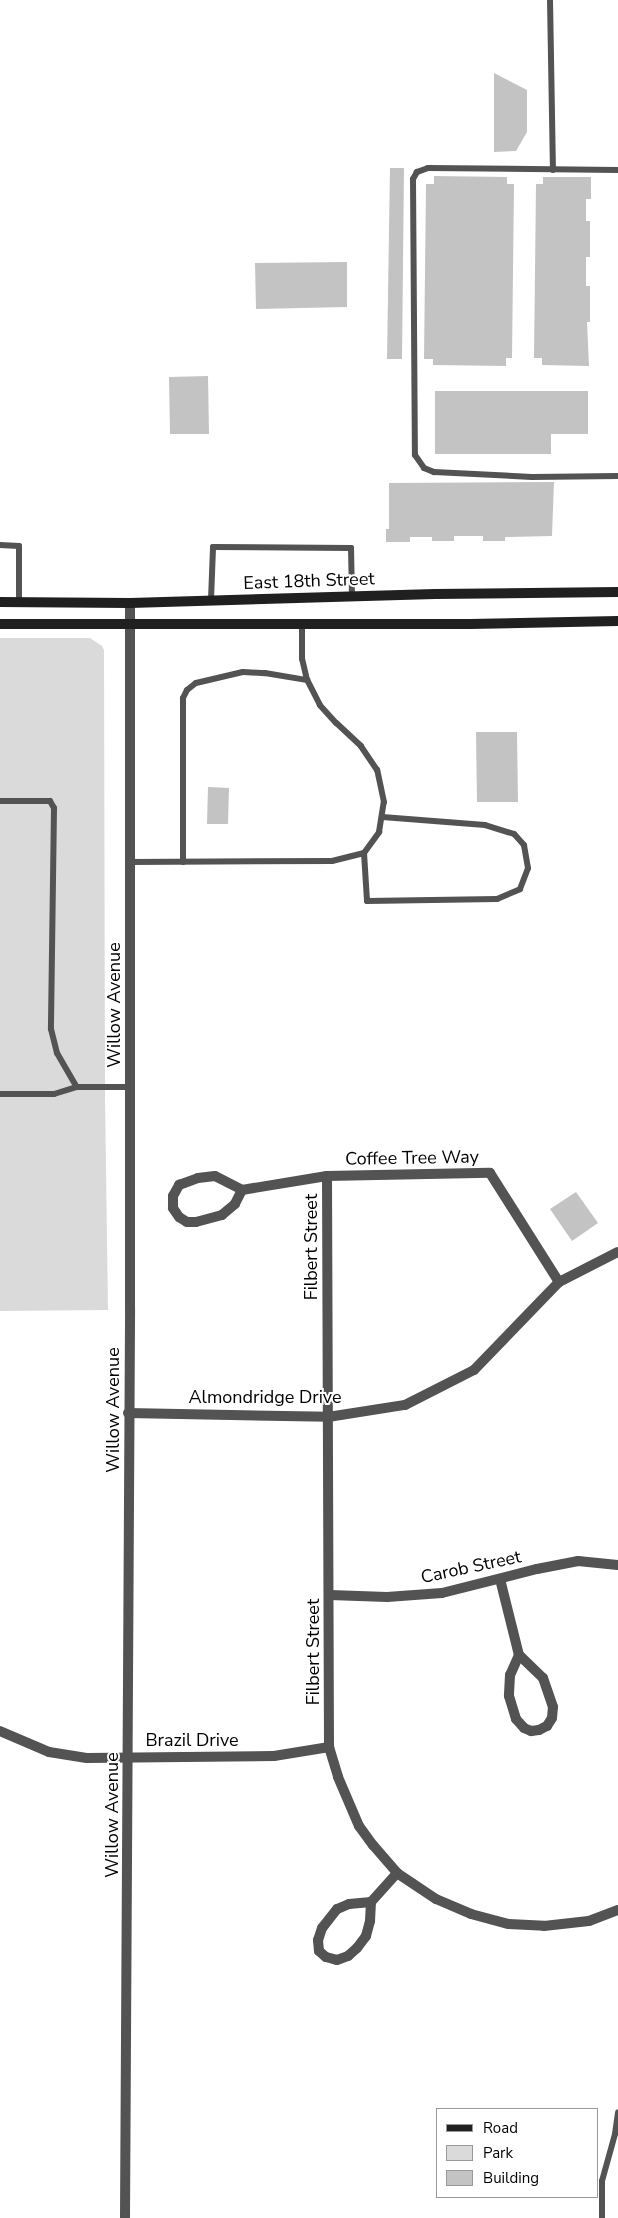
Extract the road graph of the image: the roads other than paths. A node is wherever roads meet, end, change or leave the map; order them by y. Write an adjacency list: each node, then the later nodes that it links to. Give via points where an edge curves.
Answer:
1 (550, 0): 2 (lane)
2 (553, 170): 3 (lane); 4 (lane, via 428,168 417,172 413,179 415,455 424,468 434,472 532,477)
3 (618, 170)
4 (618, 476)
5 (0, 545): 10 (lane, via 19,546)
6 (618, 592): 7 (main road, East 18th Street)
7 (352, 596): 8 (main road, East 18th Street); 8 (lane, via 351,548 213,547)
8 (211, 600): 11 (main road, East 18th Street)
9 (0, 602): 10 (main road, East 18th Street)
10 (19, 602): 11 (main road, East 18th Street)
11 (130, 602): 14 (street, Willow Avenue)
12 (618, 621): 15 (main road)
13 (0, 624): 14 (main road)
14 (130, 624): 15 (main road); 20 (street, Willow Avenue)
15 (302, 624): 16 (lane, via 302,659)
16 (307, 680): 18 (lane, via 320,705 361,746 378,770 384,802); 21 (lane, via 243,672 196,683 187,690 182,698)
17 (0, 800): 22 (lane, via 50,801 54,808 51,1029 57,1053)
18 (382, 817): 19 (lane, via 379,832); 19 (lane, via 485,825 514,834 524,845 528,868 520,888 497,899 367,901)
19 (364, 853): 21 (lane, via 332,861)
20 (130, 862): 21 (lane); 23 (street, Willow Avenue)
21 (182, 862)
22 (77, 1087): 23 (lane); 24 (lane, via 54,1094)
23 (130, 1087): 29 (street, Willow Avenue)
24 (0, 1094)
25 (327, 1176): 26 (street); 28 (street, Coffee Tree Way, via 490,1173); 30 (street, Filbert Street)
26 (242, 1190): 26 (street, via 214,1176 198,1178 179,1185 173,1196 173,1208 178,1217 196,1222 222,1215 235,1204)
27 (618, 1252): 28 (street, Almondridge Drive)
28 (558, 1282): 30 (street, Almondridge Drive, via 474,1370 405,1405)
29 (128, 1413): 30 (street, Almondridge Drive); 37 (street, Willow Avenue)
30 (328, 1417): 33 (street, Filbert Street)
31 (618, 1565): 32 (street, Carob Street, via 578,1562)
32 (500, 1580): 33 (street, Carob Street, via 442,1594 387,1597); 34 (street)
33 (330, 1595): 36 (street, Filbert Street)
34 (519, 1655): 34 (street, via 510,1675 509,1696 516,1719 524,1728 539,1730 552,1718 553,1707 543,1678)
35 (0, 1731): 37 (street, Brazil Drive, via 49,1752 87,1758)
36 (329, 1747): 37 (street, Brazil Drive, via 274,1756); 38 (street, Filbert Street, via 338,1777 360,1826)
37 (128, 1757): 42 (street, Willow Avenue)
38 (397, 1873): 39 (street); 40 (street, Filbert Street, via 436,1899 471,1914 509,1924 544,1926 589,1921)
39 (371, 1902): 39 (street, via 349,1904 338,1909 322,1928 319,1951 337,1960 348,1956 366,1936)
40 (618, 1910)
41 (618, 2112): 43 (lane, via 602,2181)
42 (125, 2218)
43 (602, 2218)

